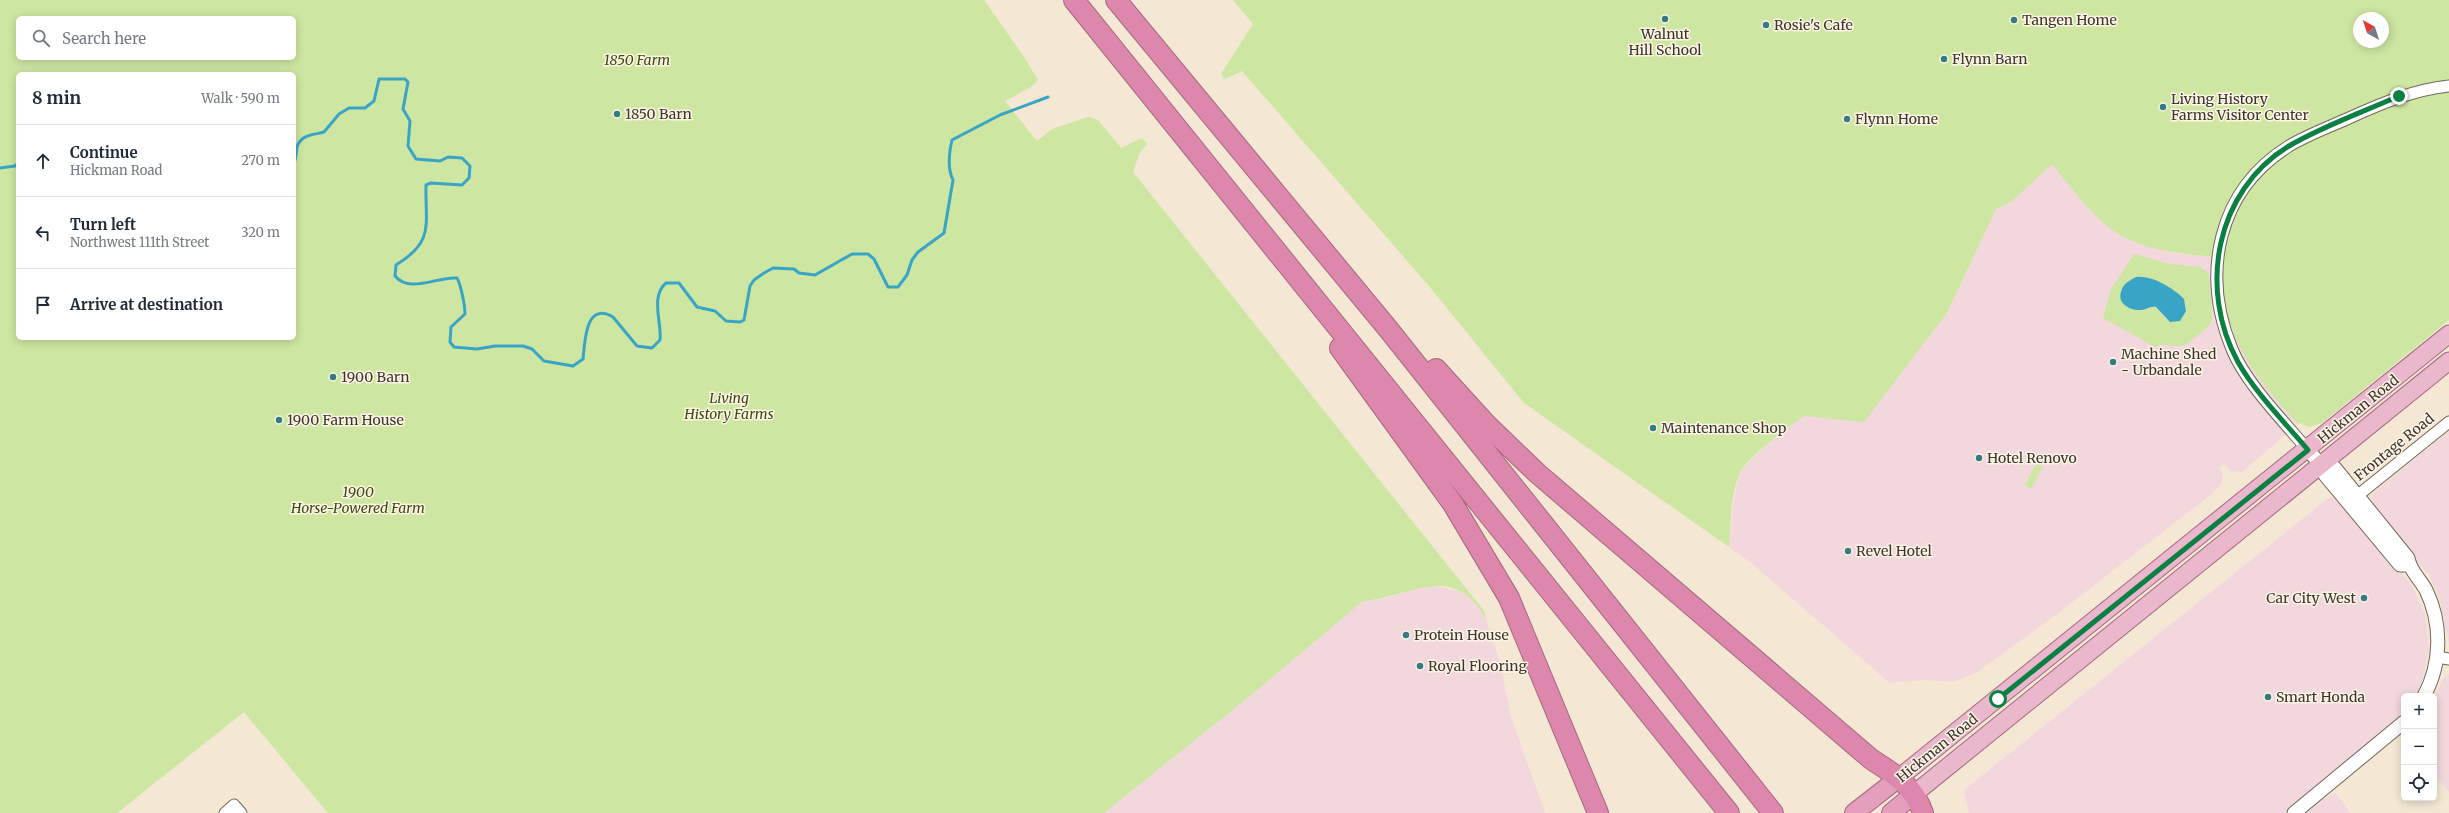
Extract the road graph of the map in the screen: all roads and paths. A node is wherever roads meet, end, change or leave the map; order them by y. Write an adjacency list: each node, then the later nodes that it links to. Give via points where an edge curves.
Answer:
1 (1074, 0): 4 (highway)
2 (1116, 0): 5 (highway)
3 (2449, 86): 9 (street, via 2399,96 2289,146 2255,175 2240,195 2228,219 2216,265 2217,300 2225,331 2245,373)
4 (1254, 221): 20 (highway, via 1342,351 1474,535 1509,598); 21 (highway)
5 (1388, 330): 16 (highway, via 1421,354 1486,424 1537,473 1871,759); 22 (highway)
6 (2449, 334): 9 (main road, Hickman Road)
7 (2449, 361): 10 (main road, Hickman Road)
8 (2449, 422): 11 (street, Frontage Road)
9 (2308, 450): 10 (street); 16 (main road, Hickman Road)
10 (2320, 464): 11 (street, via 2335,468); 12 (street, via 2325,475 2400,565); 17 (main road, Hickman Road)
11 (2357, 496): 12 (street, via 2408,558)
12 (2409, 565): 13 (street, via 2426,589 2432,604)
13 (2443, 658): 14 (street)
14 (2426, 693)
15 (2401, 724): 26 (street)
16 (1900, 778): 17 (highway); 23 (highway, Hickman Road)
17 (1914, 794): 24 (highway, Hickman Road); 25 (highway)
18 (238, 809): 19 (street)
19 (225, 813)
20 (1598, 813)
21 (1729, 813)
22 (1773, 813)
23 (1854, 813)
24 (1891, 813)
25 (1923, 813)
26 (2294, 813)

